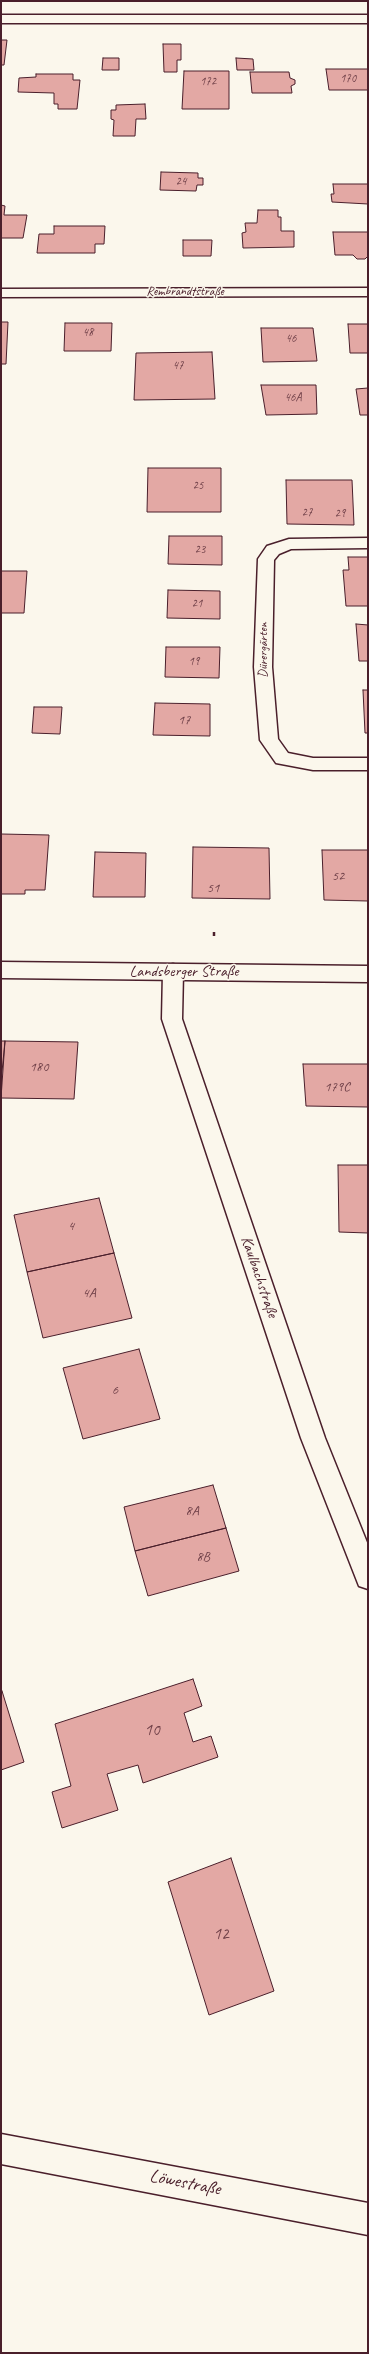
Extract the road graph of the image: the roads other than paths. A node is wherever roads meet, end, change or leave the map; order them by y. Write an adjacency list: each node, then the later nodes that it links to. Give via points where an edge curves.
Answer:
1 (1, 19): 2 (street)
2 (368, 19)
3 (1, 292): 4 (street, Rembrandtstraße)
4 (368, 292)
5 (368, 542): 6 (street, Dürergärten, via 289,544 273,550 266,559 263,667 269,740 282,758 313,764)
6 (368, 764)
7 (1, 970): 8 (street, Landsberger Straße)
8 (173, 972): 9 (street, Landsberger Straße); 10 (street, Kaulbachstraße, via 172,1019 313,1438)
9 (368, 974)
10 (368, 1577)
11 (1, 2149): 12 (street, Löwestraße)
12 (368, 2219)

